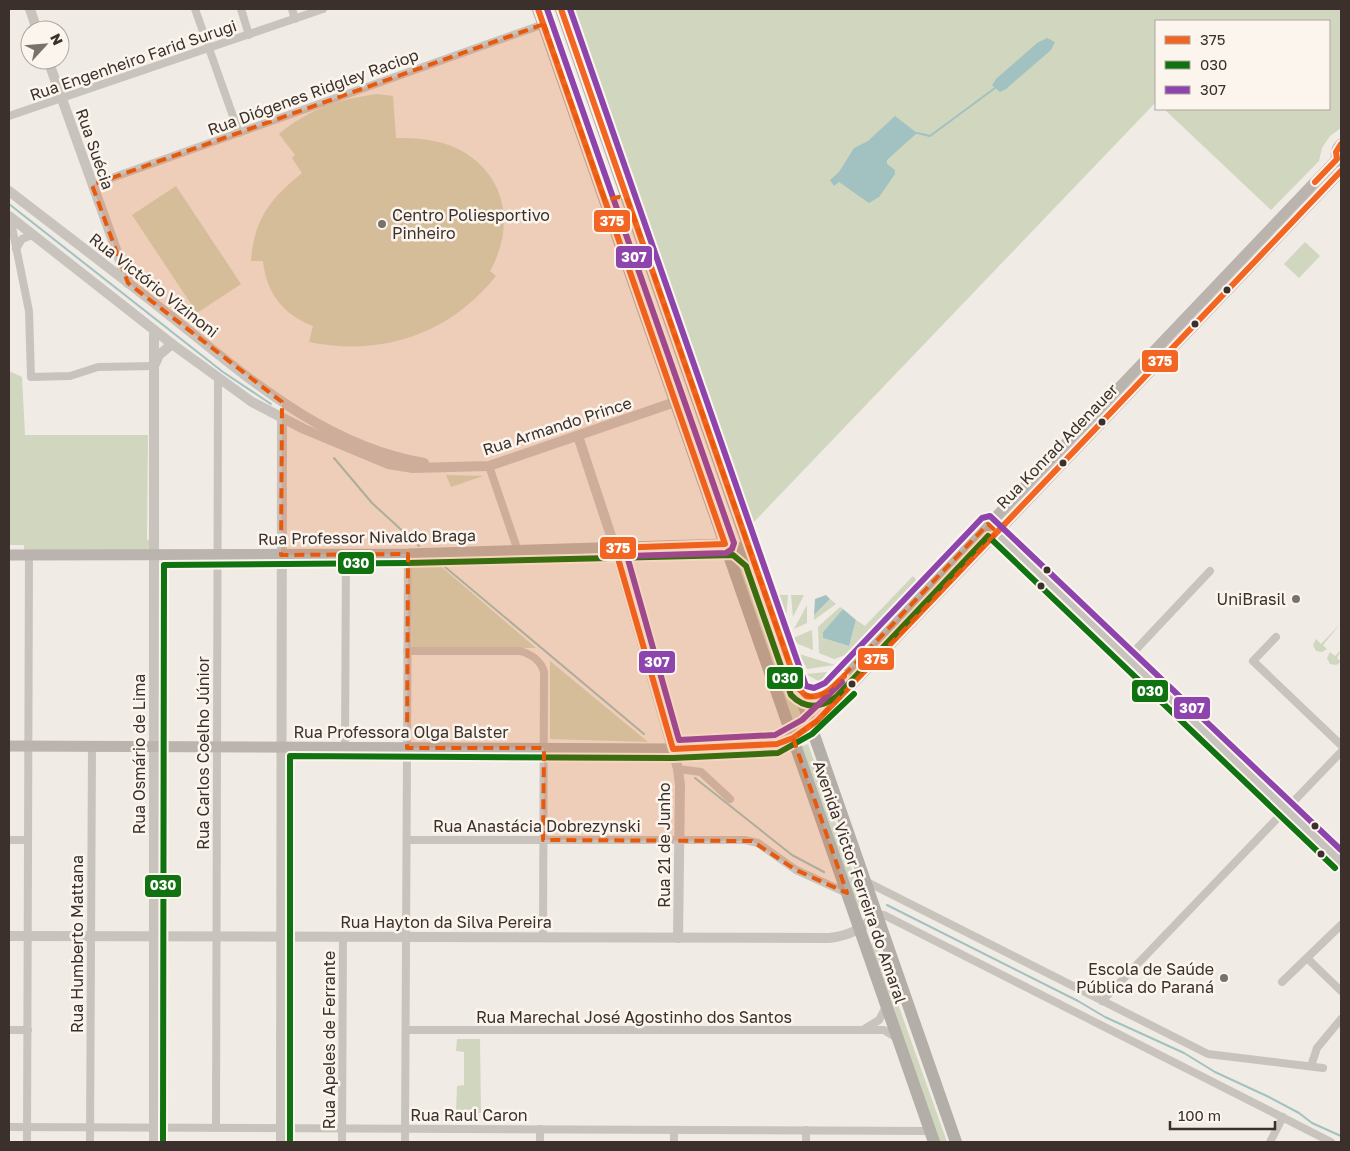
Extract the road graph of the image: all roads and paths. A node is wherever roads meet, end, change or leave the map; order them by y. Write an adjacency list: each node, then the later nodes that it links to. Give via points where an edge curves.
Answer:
1 (195, 9): 10 (street)
2 (240, 9): 9 (street)
3 (292, 9): 7 (street)
4 (323, 9): 7 (street, Rua Engenheiro Farid Surugi)
5 (538, 9): 8 (highway, Avenida Victor Ferreira do Amaral)
6 (561, 9): 18 (highway, Avenida Victor Ferreira do Amaral)
7 (295, 19): 9 (street, Rua Engenheiro Farid Surugi)
8 (544, 24): 14 (street, Rua Diógenes Ridgley Raciop); 19 (highway, Avenida Victor Ferreira do Amaral)
9 (250, 35): 10 (street, Rua Engenheiro Farid Surugi)
10 (209, 48): 12 (street, Rua Engenheiro Farid Surugi); 14 (street)
11 (52, 70): 12 (street, Rua Suécia)
12 (62, 98): 13 (street, Rua Engenheiro Farid Surugi); 20 (street, Rua Suécia)
13 (9, 116)
14 (239, 133): 20 (street, Rua Diógenes Ridgley Raciop)
15 (1341, 144): 16 (main road, via 1337,149)
16 (1339, 162): 40 (main road, Rua Konrad Adenauer)
17 (1341, 170): 40 (main road, Rua Konrad Adenauer)
18 (619, 174): 19 (highway, via 610,185); 22 (highway, Avenida Victor Ferreira do Amaral)
19 (599, 182): 23 (highway, Avenida Victor Ferreira do Amaral)
20 (92, 185): 26 (street, Rua Suécia)
21 (9, 191): 28 (street, Rua Victório Vizinoni)
22 (628, 200): 23 (highway, via 615,198); 51 (highway, Avenida Victor Ferreira do Amaral)
23 (608, 207): 35 (highway, Avenida Victor Ferreira do Amaral)
24 (10, 217): 25 (street); 27 (street)
25 (32, 235): 27 (street, via 22,240); 30 (street)
26 (114, 247): 28 (street, via 112,257); 29 (street, Rua Suécia)
27 (16, 249): 32 (street, via 29,310 31,377 70,376 98,367)
28 (103, 263): 29 (street, Rua Victório Vizinoni)
29 (128, 283): 34 (street, Rua Victório Vizinoni)
30 (154, 330): 31 (street); 32 (street, Rua Osmário de Lima)
31 (172, 344): 32 (street, via 159,355); 33 (street)
32 (155, 366): 50 (street, Rua Osmário de Lima)
33 (218, 379): 36 (street); 48 (street, Rua Carlos Coelho Júnior)
34 (281, 402): 39 (street, Rua Armando Prince, via 314,422 384,454)
35 (675, 402): 37 (street, Rua Armando Prince); 41 (highway, Avenida Victor Ferreira do Amaral)
36 (282, 418): 39 (street, Rua Armando Prince, via 388,464 413,468); 49 (street)
37 (578, 436): 38 (street, Rua Armando Prince); 42 (street, Rua 21 de Junho)
38 (489, 466): 39 (street, Rua Armando Prince); 43 (street)
39 (447, 467)
40 (993, 528): 55 (street); 56 (main road, Rua Konrad Adenauer, via 828,692 812,697 804,695); 57 (main road, Rua Konrad Adenauer)
41 (725, 544): 42 (main road, Rua Professor Nivaldo Braga); 51 (highway, via 742,549); 58 (highway, Avenida Victor Ferreira do Amaral)
42 (615, 548): 43 (main road, Rua Professor Nivaldo Braga); 69 (street, Rua 21 de Junho)
43 (518, 550): 45 (main road, Rua Professor Nivaldo Braga)
44 (346, 554): 45 (main road, Rua Professor Nivaldo Braga); 49 (main road, Rua Professor Nivaldo Braga); 66 (street)
45 (408, 554): 54 (street)
46 (9, 555): 47 (main road, Rua Professor Nivaldo Braga)
47 (29, 555): 50 (main road, Rua Professor Nivaldo Braga); 61 (street)
48 (218, 555): 49 (main road, Rua Professor Nivaldo Braga); 50 (main road, Rua Professor Nivaldo Braga); 64 (street, Rua Carlos Coelho Júnior)
49 (282, 555): 65 (street)
50 (155, 556): 63 (street, Rua Osmário de Lima)
51 (754, 561): 56 (highway, Avenida Victor Ferreira do Amaral)
52 (1210, 571): 55 (street)
53 (1276, 637): 59 (street, via 1253,661)
54 (408, 651): 67 (street); 68 (street, via 520,651 540,662 544,672)
55 (1128, 658): 73 (street)
56 (798, 688): 57 (highway, Avenida Victor Ferreira do Amaral)
57 (812, 726): 58 (main road, Rua Konrad Adenauer); 80 (highway, Avenida Victor Ferreira do Amaral)
58 (792, 738): 69 (main road, Rua Professora Olga Balster, via 777,744); 81 (highway, Avenida Victor Ferreira do Amaral)
59 (1341, 745)
60 (9, 746): 61 (main road, Rua Professora Olga Balster)
61 (28, 746): 62 (main road, Rua Professora Olga Balster); 75 (street)
62 (92, 746): 63 (main road, Rua Professora Olga Balster); 87 (street, Rua Humberto Mattana)
63 (154, 747): 64 (main road, Rua Professora Olga Balster); 88 (street, Rua Osmário de Lima)
64 (217, 747): 65 (main road, Rua Professora Olga Balster); 89 (street, Rua Carlos Coelho Júnior)
65 (281, 747): 66 (main road, Rua Professora Olga Balster); 90 (street)
66 (344, 748): 67 (main road, Rua Professora Olga Balster)
67 (407, 748): 68 (main road, Rua Professora Olga Balster); 76 (street)
68 (544, 748): 69 (main road, Rua Professora Olga Balster); 77 (street)
69 (673, 749): 71 (street, Rua 21 de Junho)
70 (1341, 752): 73 (street)
71 (678, 769): 72 (street, via 701,772); 78 (street, Rua 21 de Junho)
72 (730, 799)
73 (1286, 809): 79 (street); 98 (street)
74 (9, 840): 75 (street)
75 (28, 840): 86 (street)
76 (407, 840): 77 (street, Rua Anastácia Dobrezynski); 92 (street)
77 (543, 840): 78 (street, Rua Anastácia Dobrezynski); 93 (street)
78 (679, 840): 81 (street, Rua Anastácia Dobrezynski, via 745,840 758,844 796,870); 94 (street, Rua 21 de Junho)
79 (1341, 862)
80 (865, 882): 82 (highway, Avenida Victor Ferreira do Amaral); 98 (street)
81 (847, 893): 84 (highway, Avenida Victor Ferreira do Amaral)
82 (876, 914): 84 (street, Rua Hayton da Silva Pereira); 108 (street, via 884,915); 130 (highway, Avenida Victor Ferreira do Amaral)
83 (1341, 925): 95 (street)
84 (859, 929): 94 (street, Rua Hayton da Silva Pereira, via 829,938); 99 (highway, Avenida Victor Ferreira do Amaral)
85 (9, 936): 86 (street, Rua Hayton da Silva Pereira)
86 (28, 936): 87 (street, Rua Hayton da Silva Pereira); 102 (street)
87 (91, 936): 88 (street, Rua Hayton da Silva Pereira); 111 (street, Rua Humberto Mattana)
88 (154, 937): 89 (street, Rua Hayton da Silva Pereira); 112 (street, Rua Osmário de Lima)
89 (216, 937): 90 (street, Rua Hayton da Silva Pereira); 113 (street, Rua Carlos Coelho Júnior)
90 (281, 937): 91 (street, Rua Hayton da Silva Pereira); 114 (street)
91 (343, 937): 92 (street, Rua Hayton da Silva Pereira); 115 (street, Rua Apeles de Ferrante)
92 (406, 937): 93 (street, Rua Hayton da Silva Pereira); 103 (street)
93 (543, 938): 94 (street, Rua Hayton da Silva Pereira)
94 (678, 938)
95 (1307, 958): 96 (street); 97 (street)
96 (1282, 982)
97 (1341, 991)
98 (1102, 1001): 106 (street, via 1208,1054)
99 (886, 1007): 104 (street, via 879,1020); 105 (highway, Avenida Victor Ferreira do Amaral)
100 (1341, 1019): 106 (street, via 1317,1048)
101 (9, 1030): 102 (street)
102 (28, 1030): 110 (street)
103 (406, 1030): 104 (street, Rua Marechal José Agostinho dos Santos); 116 (street)
104 (861, 1030): 105 (street, Rua Marechal José Agostinho dos Santos, via 884,1030)
105 (897, 1038): 120 (highway, Avenida Victor Ferreira do Amaral)
106 (1311, 1066): 107 (street)
107 (1323, 1068)
108 (1283, 1117): 131 (street); 132 (street)
109 (9, 1127): 110 (street, Rua Raul Caron)
110 (28, 1127): 111 (street, Rua Raul Caron); 121 (street)
111 (90, 1128): 112 (street, Rua Raul Caron); 122 (street, Rua Humberto Mattana)
112 (154, 1128): 113 (street, Rua Raul Caron); 123 (street, Rua Osmário de Lima)
113 (216, 1128): 114 (street, Rua Raul Caron)
114 (281, 1128): 115 (street, Rua Raul Caron); 124 (street)
115 (342, 1129): 116 (street, Rua Raul Caron); 125 (street, Rua Apeles de Ferrante)
116 (405, 1129): 117 (street, Rua Raul Caron); 126 (street)
117 (540, 1129): 118 (street, Rua Raul Caron); 127 (street)
118 (674, 1130): 119 (street, Rua Raul Caron); 128 (street)
119 (806, 1130): 120 (street, Rua Raul Caron); 129 (street)
120 (932, 1137)
121 (28, 1142)
122 (90, 1142)
123 (154, 1142)
124 (281, 1142)
125 (342, 1142)
126 (405, 1142)
127 (540, 1142)
128 (674, 1142)
129 (806, 1142)
130 (956, 1142)
131 (1270, 1142)
132 (1331, 1142)

